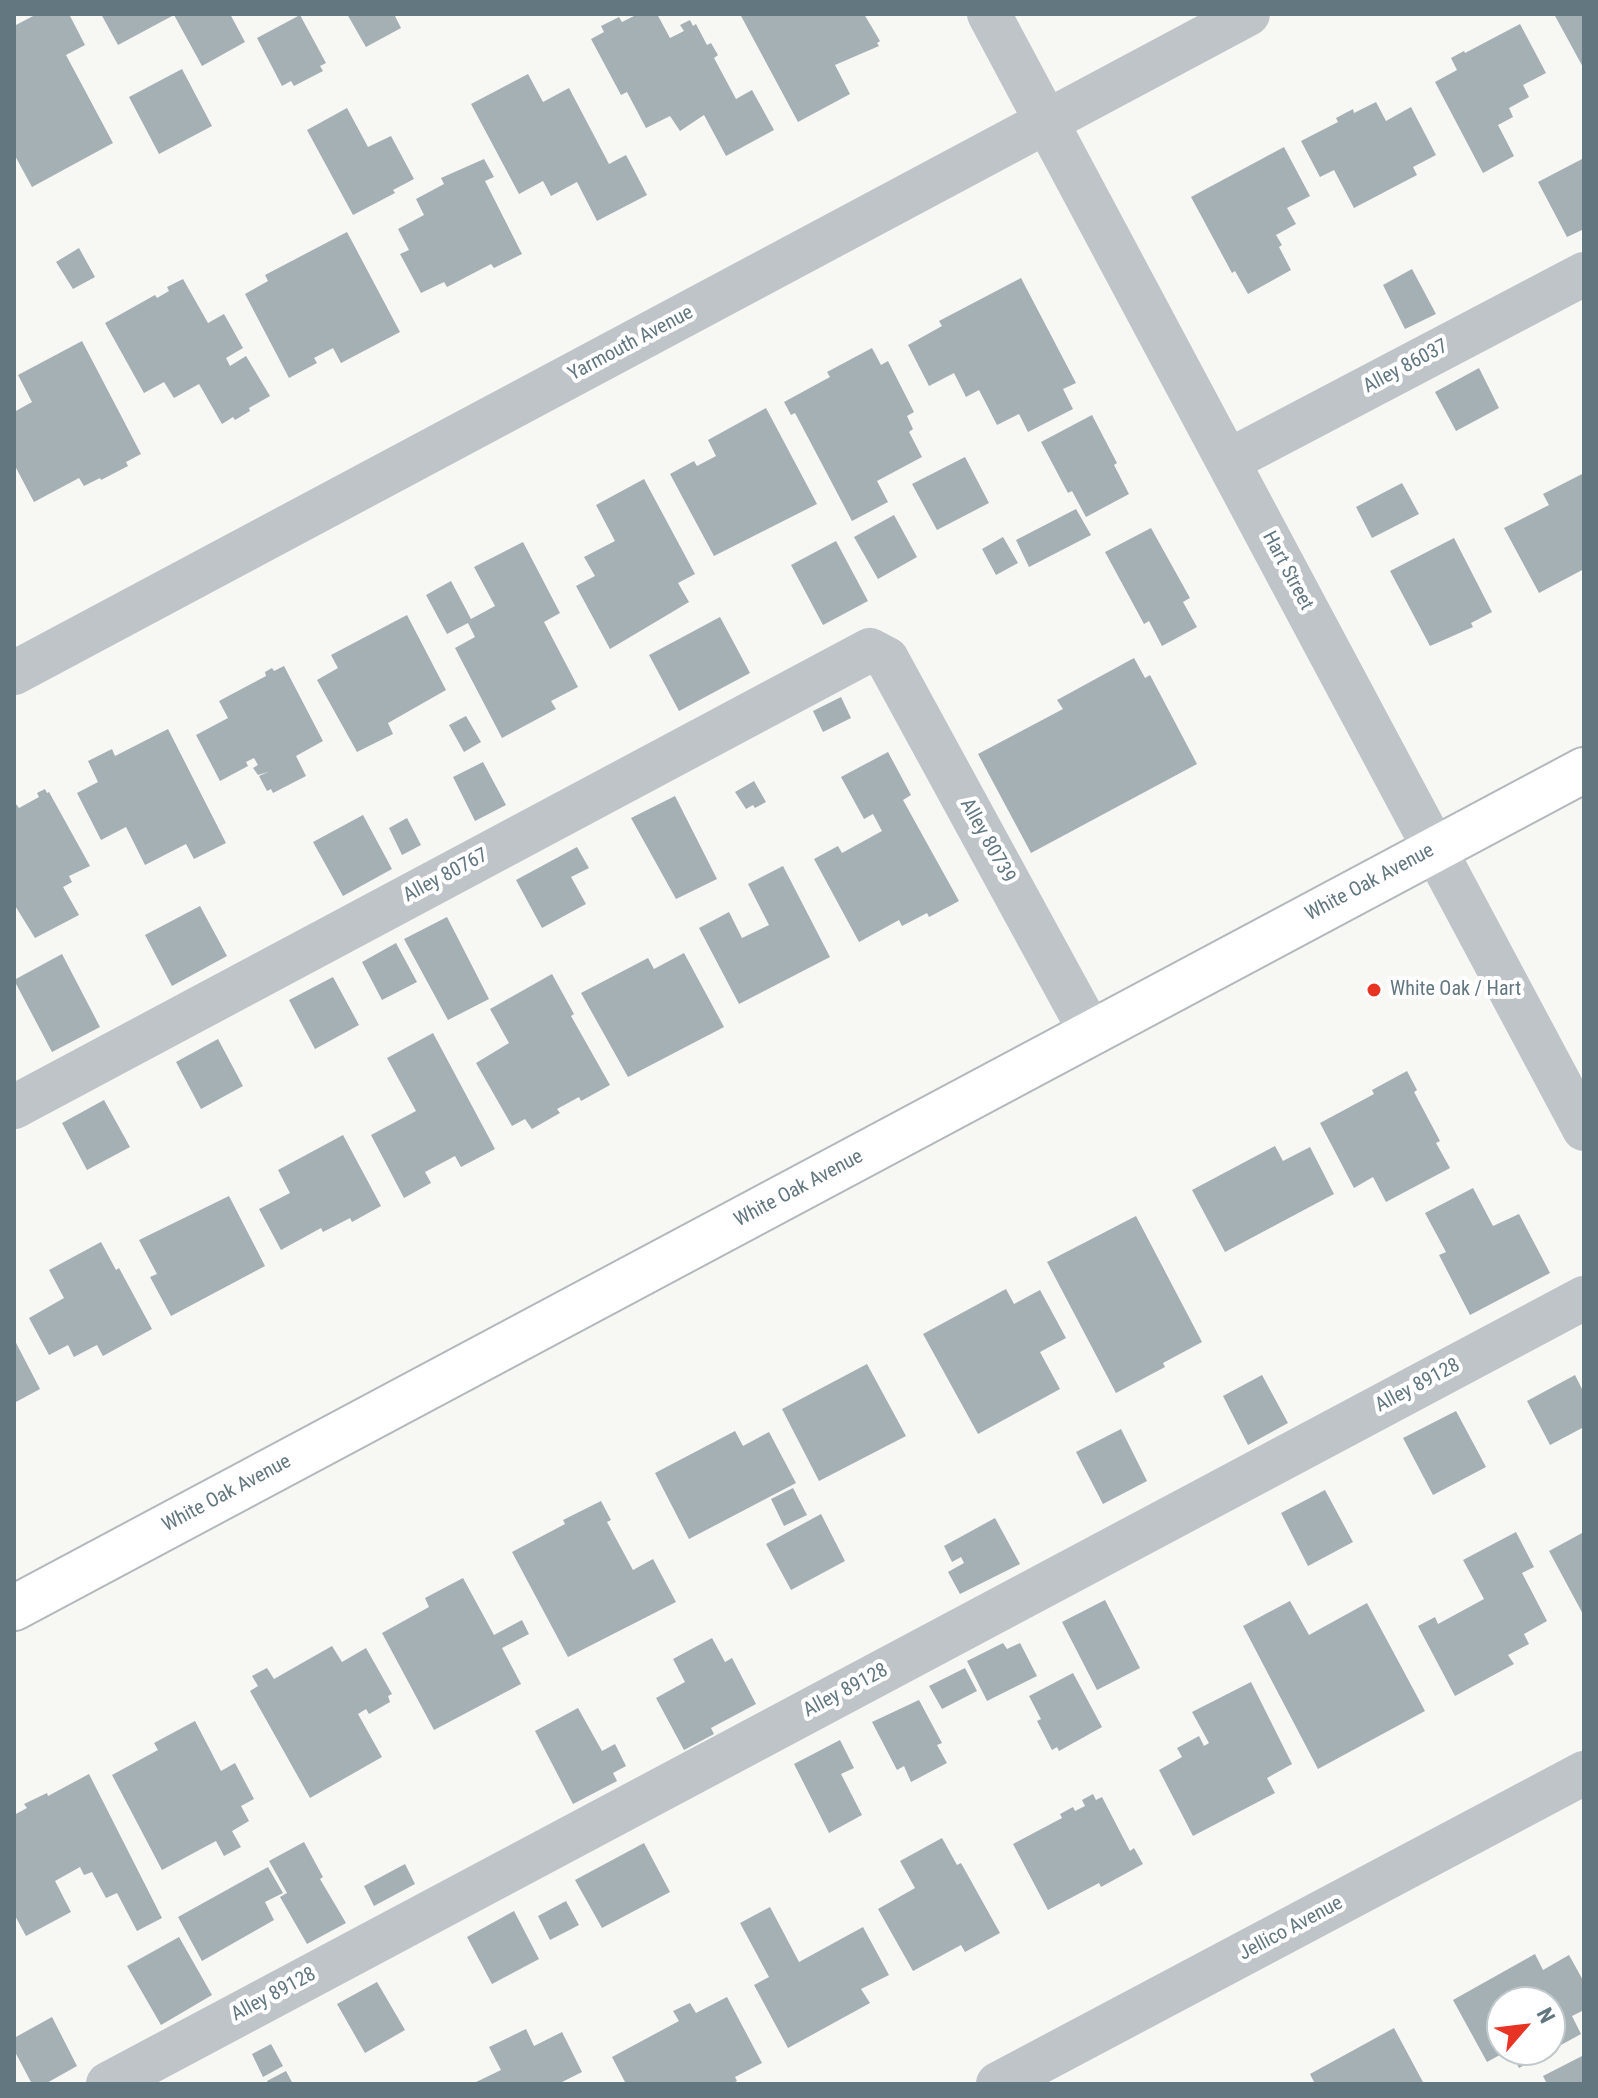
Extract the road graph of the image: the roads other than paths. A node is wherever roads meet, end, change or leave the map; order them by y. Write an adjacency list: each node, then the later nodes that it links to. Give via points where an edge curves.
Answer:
1 (989, 14): 3 (street, Hart Street)
2 (1248, 14): 3 (street, Yarmouth Avenue)
3 (1047, 122): 5 (street, Hart Street); 7 (street, Yarmouth Avenue)
4 (1584, 274): 5 (street, Alley 86037)
5 (1228, 461): 9 (street, Hart Street)
6 (878, 655): 10 (street, Alley 80739, via 887,659); 11 (street, Alley 80767, via 870,650)
7 (14, 673)
8 (1584, 770): 9 (main road, White Oak Avenue)
9 (1434, 849): 10 (main road, White Oak Avenue); 12 (street, Hart Street)
10 (1091, 1033): 14 (main road, White Oak Avenue)
11 (14, 1107)
12 (1584, 1129)
13 (1584, 1298): 16 (street, Alley 89128)
14 (14, 1608)
15 (1584, 1773): 17 (street, Jellico Avenue)
16 (108, 2084)
17 (998, 2084)

